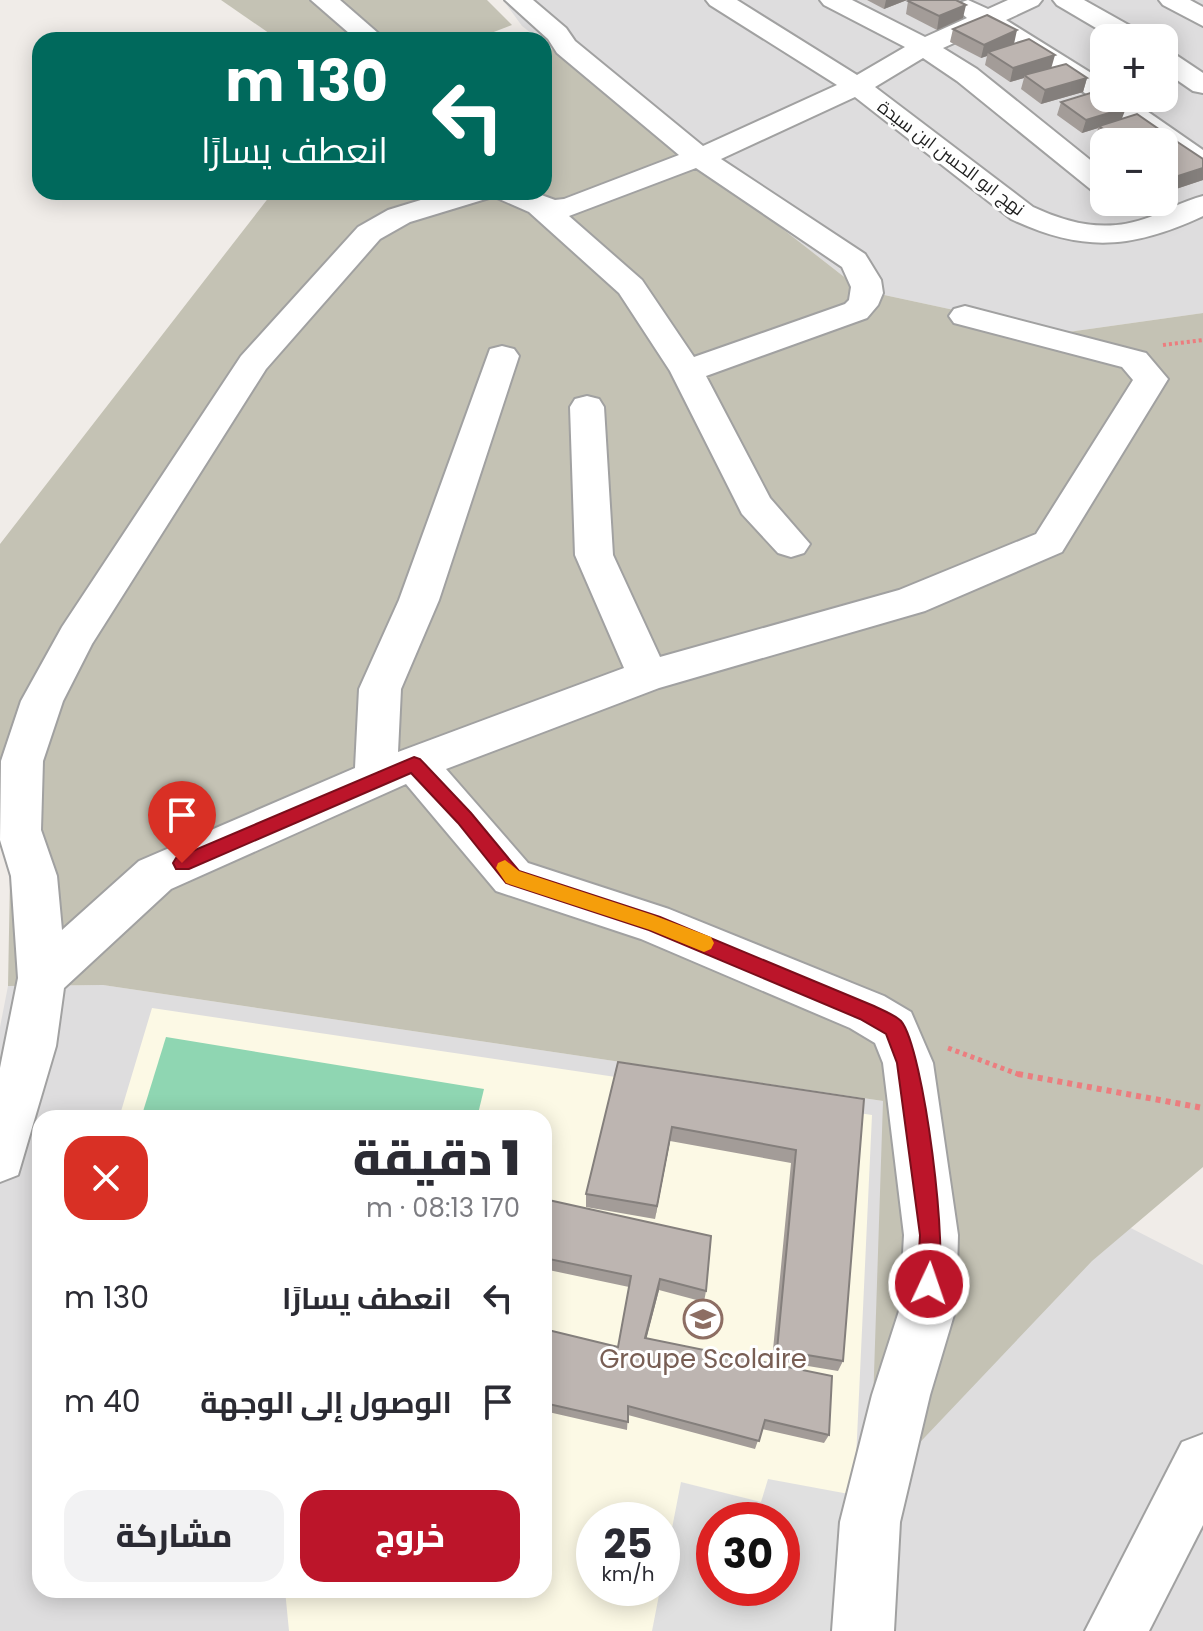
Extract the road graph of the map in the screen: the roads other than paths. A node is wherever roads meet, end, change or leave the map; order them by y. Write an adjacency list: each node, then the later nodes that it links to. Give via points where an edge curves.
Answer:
1 (324, 0): 12 (street)
2 (518, 0): 19 (street, via 566,47)
3 (719, 0): 17 (street, نهج ابو الحسن ابن سيدة)
4 (833, 0): 13 (street)
5 (952, 0): 9 (street)
6 (1029, 0): 9 (street)
7 (1066, 0): 11 (street)
8 (1172, 0): 10 (street)
9 (986, 17): 13 (street); 16 (street)
10 (1203, 18)
11 (1108, 24)
12 (363, 32)
13 (924, 47): 17 (street); 21 (street)
14 (1178, 67): 15 (street)
15 (1200, 79)
16 (1090, 85)
17 (857, 86): 19 (street); 27 (street, نهج ابو الحسن ابن سيدة, via 1022,213 1050,228 1116,237)
18 (1130, 112): 20 (street)
19 (700, 158): 25 (street, via 560,210); 30 (street, via 854,261 866,279 868,295 856,311)
20 (1203, 163)
21 (1090, 175)
22 (454, 200): 35 (street, via 383,223 369,233 253,363 76,637 42,701 22,761 19,830 34,876)
23 (524, 200): 25 (street)
24 (1203, 205): 27 (street, نهج ابو الحسن ابن سيدة)
25 (542, 208): 30 (street, via 631,287)
26 (1140, 216): 27 (street)
27 (1155, 228)
28 (965, 316): 33 (street, via 1134,360 1151,379 1049,543 911,601)
29 (502, 356): 34 (street, via 419,600 380,689)
30 (687, 371): 32 (street, via 755,505)
31 (587, 407): 33 (street, via 594,555)
32 (791, 544)
33 (648, 676): 34 (street)
34 (395, 771): 35 (street, via 155,875); 38 (street, via 464,818 512,877 680,934 894,1028 908,1063 931,1235 928,1308 870,1522)
35 (42, 978): 36 (street, via 31,1046)
36 (0, 1157)
37 (1203, 1463): 39 (street)
38 (863, 1631)
39 (1116, 1631)

